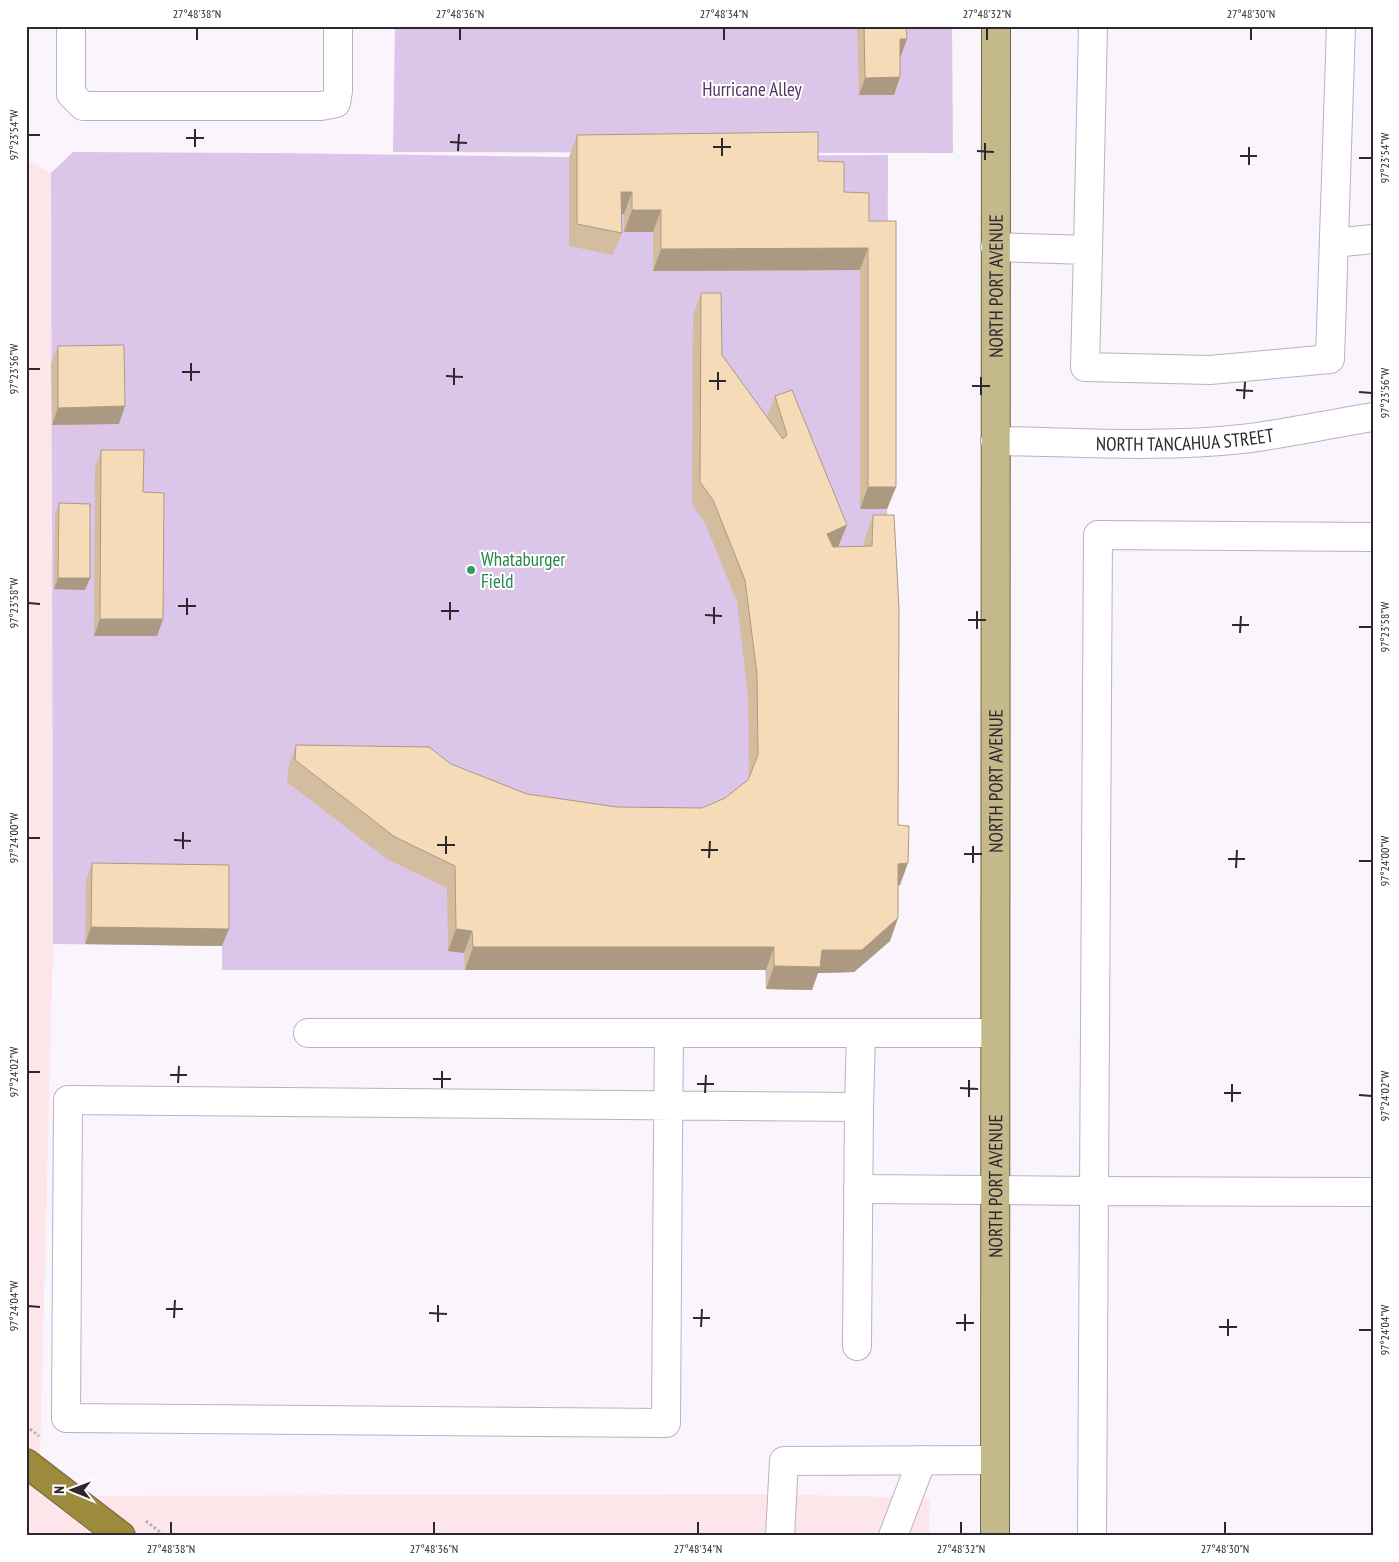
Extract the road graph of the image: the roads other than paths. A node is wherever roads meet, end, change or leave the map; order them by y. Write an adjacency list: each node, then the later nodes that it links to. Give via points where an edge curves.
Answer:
1 (71, 26): 2 (street, via 71,94 83,106 322,106 336,104)
2 (338, 26)
3 (996, 26): 8 (main road, NORTH PORT AVENUE)
4 (1093, 26): 9 (street)
5 (1341, 26): 7 (street)
6 (1373, 239): 7 (street)
7 (1334, 243): 9 (street, via 1330,360 1210,370 1085,367)
8 (995, 247): 9 (street); 11 (main road, NORTH PORT AVENUE)
9 (1088, 250)
10 (1373, 417): 11 (street, NORTH TANCAHUA STREET, via 1242,439 1200,442)
11 (995, 440): 16 (main road, NORTH PORT AVENUE)
12 (1373, 536): 21 (street, via 1098,535)
13 (308, 1033): 14 (street)
14 (669, 1033): 15 (street); 17 (street)
15 (861, 1033): 16 (street); 18 (street)
16 (995, 1034): 20 (main road, NORTH PORT AVENUE)
17 (668, 1105): 17 (street, via 68,1100 66,1418 666,1423); 18 (street)
18 (859, 1107): 19 (street)
19 (858, 1189): 20 (street); 23 (street)
20 (995, 1190): 21 (street); 25 (main road, NORTH PORT AVENUE)
21 (1094, 1191): 22 (street); 31 (street)
22 (1373, 1192)
23 (857, 1346)
24 (922, 1460): 25 (street); 28 (street, via 784,1461); 29 (street)
25 (995, 1460): 30 (main road, NORTH PORT AVENUE)
26 (26, 1463): 27 (highway)
27 (121, 1536)
28 (780, 1536)
29 (893, 1536)
30 (995, 1536)
31 (1092, 1536)

